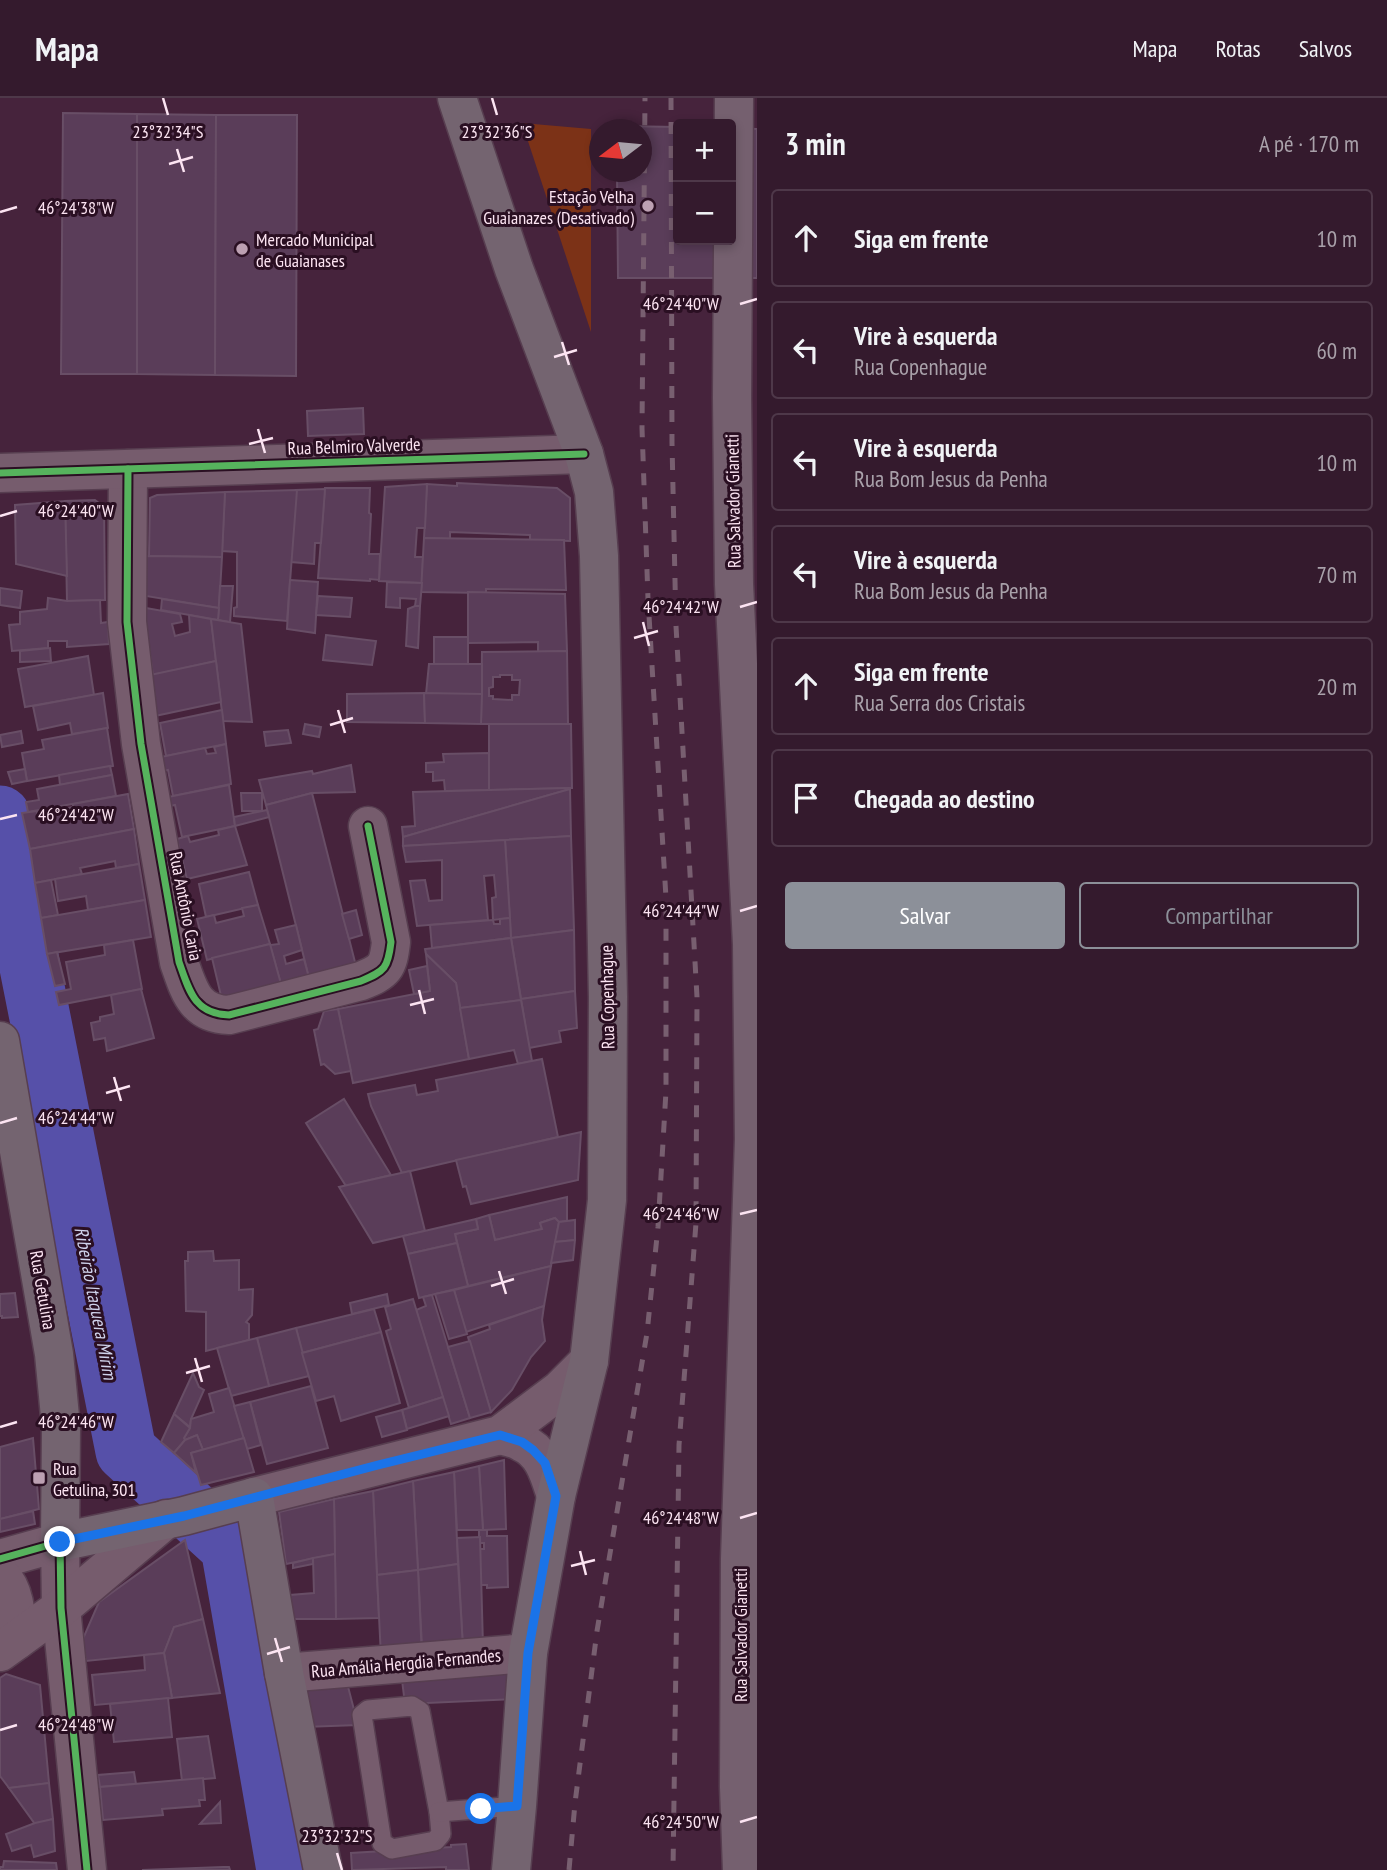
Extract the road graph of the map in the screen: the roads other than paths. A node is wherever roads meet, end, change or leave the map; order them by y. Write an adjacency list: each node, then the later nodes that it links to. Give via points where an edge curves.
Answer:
1 (457, 98): 3 (main road, Rua Copenhague, via 514,269)
2 (734, 98): 25 (main road, Rua Salvador Gianetti, via 734,557 752,944 754,1139 740,1559)
3 (584, 454): 4 (street, Rua Belmiro Valverde); 8 (main road, Rua Copenhague, via 594,492 599,555 608,997 607,1200)
4 (128, 469): 5 (street, Rua Belmiro Valverde); 6 (street, Rua Antônio Caria, via 127,622 141,744 180,962 188,989 202,1008 215,1015 229,1015 379,974 389,961 391,942)
5 (0, 473)
6 (368, 825)
7 (0, 1041): 13 (main road, Rua Getulina, via 54,1354 61,1427)
8 (589, 1360): 9 (street, via 559,1390); 10 (main road, Rua Copenhague)
9 (500, 1435): 10 (street, via 522,1442 545,1463); 11 (street)
10 (556, 1496): 18 (main road, Rua Copenhague)
11 (241, 1500): 12 (main road); 19 (main road)
12 (175, 1518): 13 (main road); 16 (street)
13 (60, 1542): 14 (street); 16 (street)
14 (0, 1559)
15 (0, 1575): 17 (street, via 12,1593 16,1612)
16 (61, 1608): 17 (street); 22 (street)
17 (8, 1646)
18 (528, 1653): 19 (street, Rua Amália Hergdia Fernandes); 20 (main road, Rua Copenhague)
19 (284, 1672): 23 (main road)
20 (517, 1806): 21 (lane); 24 (main road, Rua Copenhague)
21 (439, 1812): 21 (lane, via 441,1834 435,1841 392,1849 382,1843 362,1715 369,1710 412,1706 420,1711)
22 (87, 1870)
23 (323, 1870)
24 (510, 1870)
25 (742, 1870)

